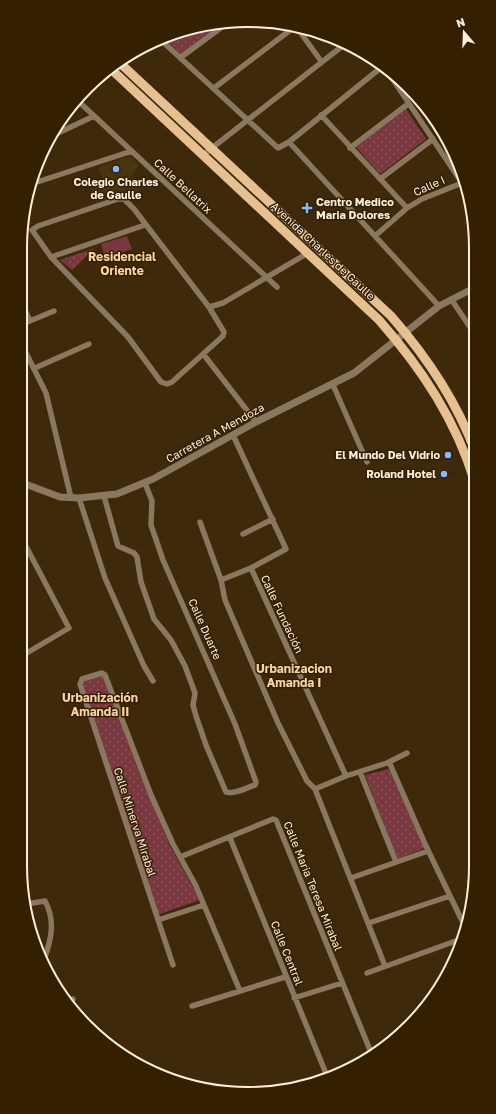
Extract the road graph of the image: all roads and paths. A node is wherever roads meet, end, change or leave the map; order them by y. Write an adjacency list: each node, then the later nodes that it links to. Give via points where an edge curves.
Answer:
1 (219, 29): 6 (street)
2 (289, 31): 12 (street)
3 (302, 34): 7 (street)
4 (165, 43): 6 (street)
5 (340, 47): 7 (street)
6 (180, 58): 12 (street)
7 (321, 61): 17 (street)
8 (123, 66): 21 (main road, Avenida Charles de Gaulle)
9 (378, 70): 15 (street)
10 (114, 72): 24 (main road, Avenida Charles de Gaulle)
11 (394, 82): 14 (street, Calle I)
12 (214, 88): 17 (street)
13 (81, 104): 16 (street, Calle Bellatrix)
14 (408, 104): 19 (street, Calle I); 22 (street)
15 (321, 115): 20 (street); 22 (street)
16 (94, 116): 18 (street); 23 (street, Calle Bellatrix)
17 (246, 120): 20 (street, via 276,147); 21 (street)
18 (60, 132)
19 (433, 139): 27 (street, Calle I); 28 (street)
20 (289, 142): 33 (street)
21 (211, 148): 24 (street); 25 (main road, Avenida Charles de Gaulle)
22 (350, 148): 28 (street)
23 (132, 152): 29 (street); 36 (street, Calle Bellatrix)
24 (203, 155): 26 (main road, Avenida Charles de Gaulle)
25 (225, 162): 26 (main road); 47 (main road, Avenida Charles de Gaulle, via 315,244)
26 (218, 168): 34 (main road, Avenida Charles de Gaulle)
27 (456, 174)
28 (380, 179): 31 (street)
29 (38, 182)
30 (459, 184): 31 (street, Calle I)
31 (407, 208): 33 (street, Calle I)
32 (145, 225): 35 (street); 35 (street, via 124,199 118,199 33,228); 41 (street)
33 (375, 236): 40 (street)
34 (308, 253): 36 (street); 48 (main road, Avenida Charles de Gaulle)
35 (51, 257): 51 (street, via 128,337 161,382 172,382)
36 (266, 278): 37 (street, Calle Bellatrix); 41 (street)
37 (277, 287)
38 (469, 290): 39 (street, Carretera A Mendoza)
39 (450, 299): 40 (street, Carretera A Mendoza); 46 (street)
40 (439, 306): 47 (street, Carretera A Mendoza)
41 (209, 308): 51 (street, via 222,327 223,336)
42 (54, 310): 44 (street)
43 (27, 314): 44 (street)
44 (30, 321): 45 (street)
45 (27, 322)
46 (469, 325)
47 (405, 332): 48 (street, Carretera A Mendoza); 56 (main road, Avenida Charles de Gaulle, via 452,398)
48 (396, 339): 53 (street, Carretera A Mendoza, via 370,362); 58 (main road, Avenida Charles de Gaulle, via 426,378 444,408)
49 (89, 344): 52 (street)
50 (27, 354): 52 (street)
51 (204, 355): 54 (street)
52 (35, 368): 62 (street, via 46,393)
53 (333, 384): 54 (street, Carretera A Mendoza); 57 (street)
54 (256, 422): 55 (street, Carretera A Mendoza)
55 (233, 435): 59 (street, Carretera A Mendoza); 63 (street, Calle Fundación)
56 (469, 436)
57 (367, 462)
58 (469, 465)
59 (144, 483): 61 (street, Carretera A Mendoza, via 123,492); 61 (street, Calle Duarte, via 152,502 151,525 163,560 235,724 256,782 255,785 238,791 226,792 206,745 193,705 195,693 185,666 171,640 154,619 141,582 137,557 118,546)
60 (27, 485): 62 (street, Carretera A Mendoza, via 60,497)
61 (104, 496): 62 (street, Carretera A Mendoza)
62 (75, 498): 70 (street, via 105,578)
63 (273, 519): 65 (street); 67 (street, Calle Fundación, via 286,549)
64 (200, 522): 68 (street)
65 (243, 534)
66 (27, 548): 69 (street, via 69,628)
67 (251, 568): 68 (street, Calle Fundación); 74 (street, Calle Fundación)
68 (221, 580): 75 (street, via 225,600 278,723 307,781)
69 (27, 653)
70 (153, 681)
71 (407, 753): 72 (street)
72 (389, 763): 73 (street); 77 (street)
73 (360, 772): 74 (street); 79 (street)
74 (346, 776): 75 (street)
75 (315, 789): 80 (street)
76 (230, 838): 78 (street, Calle Maria Teresa Mirabal); 92 (street, Calle Central); 93 (street, Calle Maria Teresa Mirabal, via 273,819 276,820)
77 (428, 850): 79 (street); 81 (street)
78 (180, 857): 83 (street); 84 (street, Calle Minerva Mirabal, via 151,795 105,675 102,673 82,679 80,684)
79 (396, 862): 80 (street)
80 (351, 878): 86 (street)
81 (450, 896): 85 (street); 86 (street)
82 (30, 904): 88 (street, via 45,902 52,923)
83 (204, 905): 84 (street); 94 (street)
84 (158, 920): 89 (street, Calle Minerva Mirabal)
85 (462, 920)
86 (368, 923): 90 (street)
87 (456, 941): 90 (street)
88 (46, 955)
89 (173, 965)
90 (385, 966): 91 (street)
91 (367, 973)
92 (285, 977): 94 (street); 95 (street, Calle Central)
93 (342, 983): 95 (street); 97 (street, Calle Maria Teresa Mirabal)
94 (240, 991): 96 (street)
95 (294, 998): 98 (street, Calle Central)
96 (192, 1006)
97 (370, 1050)
98 (325, 1073)

